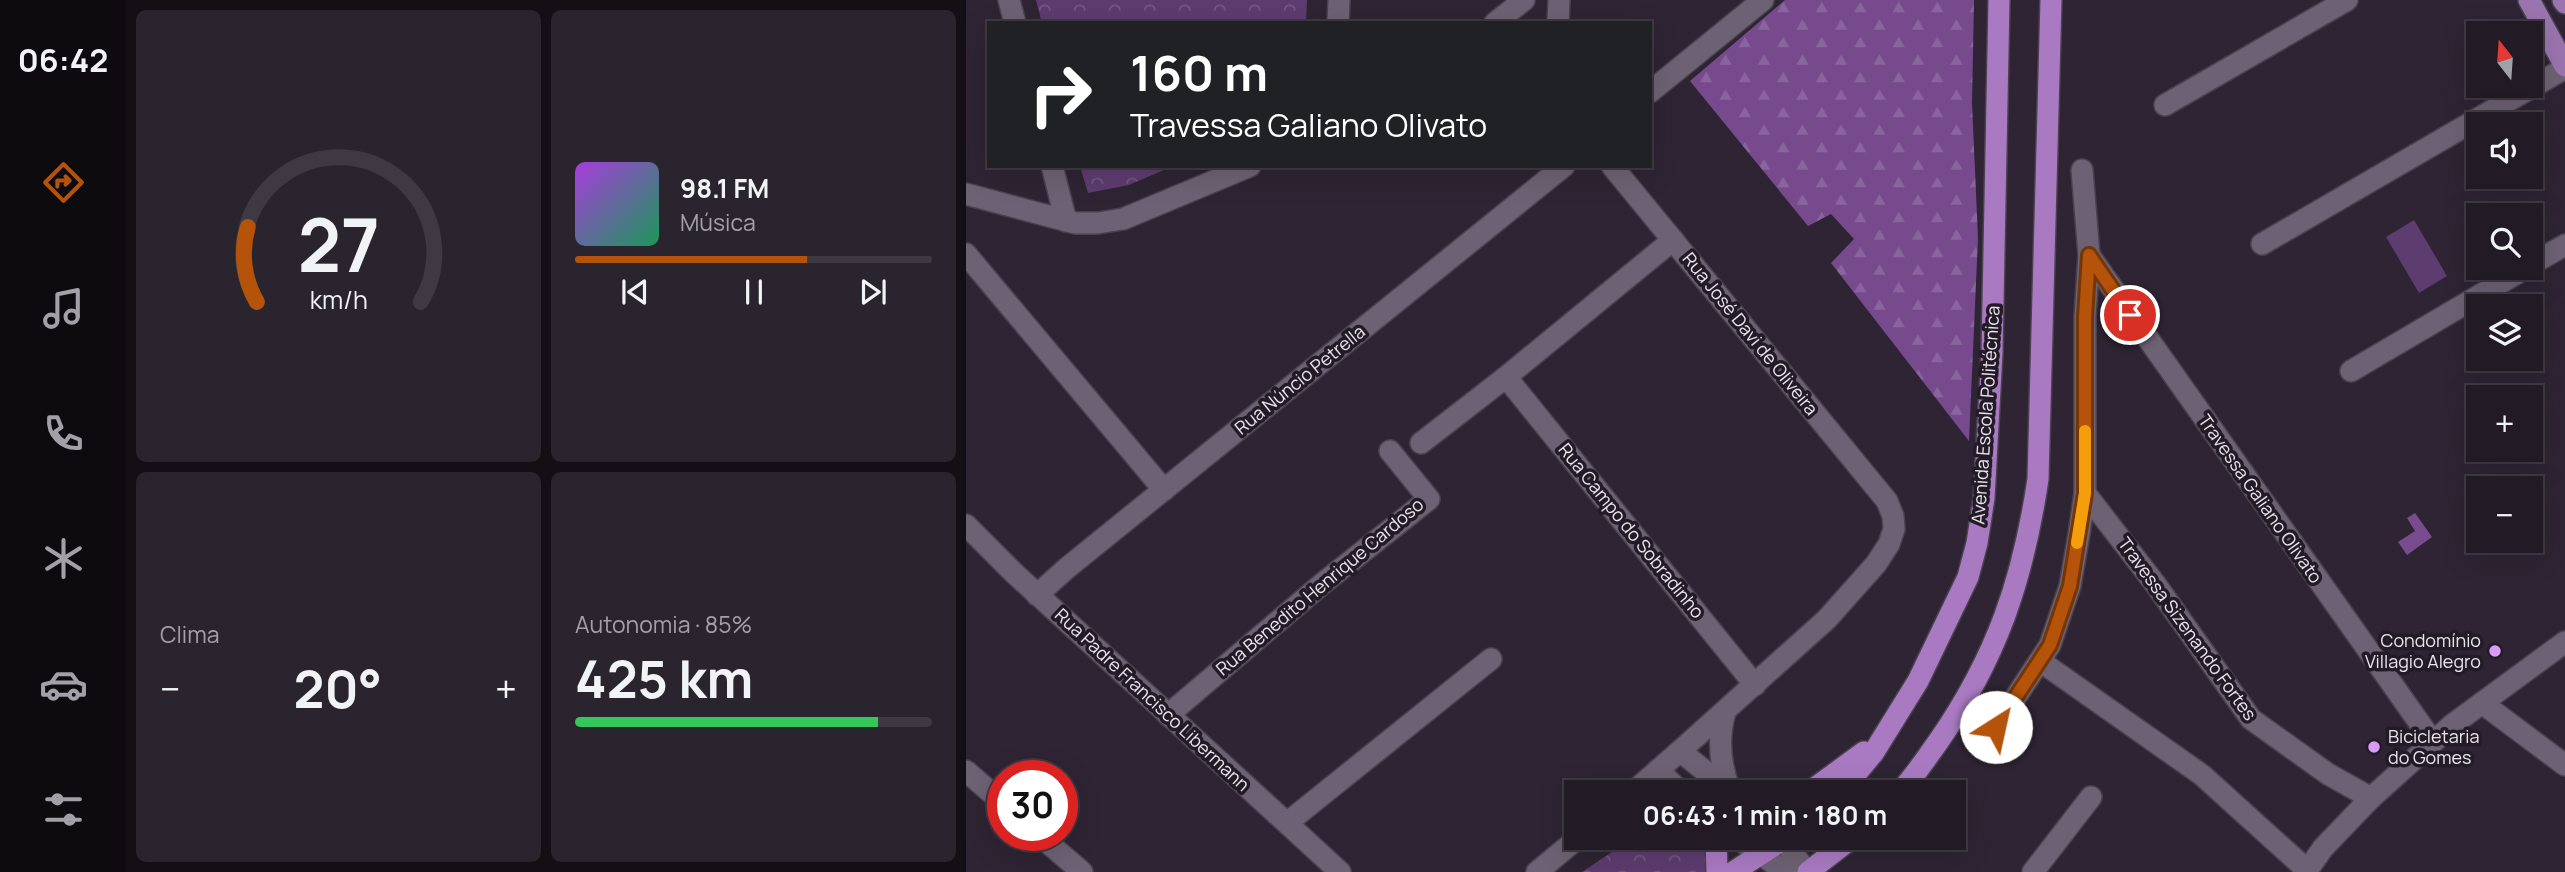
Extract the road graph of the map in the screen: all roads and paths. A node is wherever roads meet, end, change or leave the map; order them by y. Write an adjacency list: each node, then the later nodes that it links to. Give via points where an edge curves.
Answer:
1 (1009, 0): 10 (street)
2 (1339, 0): 11 (street)
3 (1524, 0): 12 (street)
4 (1559, 0): 13 (street)
5 (1763, 0): 15 (street)
6 (1999, 0): 47 (highway, Avenida Escola Politécnica, via 1992,353 1984,498 1968,577 1918,681)
7 (2051, 0): 59 (highway, via 2038,479 2030,536 1993,650 1958,713)
8 (2347, 0): 16 (street)
9 (2529, 0): 14 (main road)
10 (1014, 21)
11 (1338, 21)
12 (1498, 21)
13 (1558, 21)
14 (2565, 67): 25 (street)
15 (1652, 90)
16 (2165, 105)
17 (1053, 168): 23 (street)
18 (1245, 168): 23 (street, via 1123,219 1098,223)
19 (1562, 168): 35 (street, Rua Núncio Petrella)
20 (1614, 168): 24 (street, Rua José Davi de Oliveira)
21 (2082, 170): 28 (street)
22 (966, 194): 23 (street)
23 (1066, 220)
24 (1672, 240): 32 (street); 42 (street, Rua José Davi de Oliveira, via 1887,501 1893,516 1894,529 1877,564 1827,619)
25 (2262, 244)
26 (2565, 245): 29 (street)
27 (966, 254): 35 (street)
28 (2089, 255): 36 (street); 48 (street, Travessa Galiano Olivato)
29 (2543, 258)
30 (2506, 280): 31 (street)
31 (2351, 371)
32 (1506, 377): 33 (street); 42 (street, Rua Campo do Sobradinho)
33 (1421, 443)
34 (1390, 451): 45 (street, Rua Benedito Henrique Cardoso, via 1429,499)
35 (1164, 490): 38 (street, Rua Núncio Petrella)
36 (2085, 493): 41 (street, via 2070,586 2050,645); 62 (street, Travessa Sizenando Fortes, via 2251,719 2328,774)
37 (966, 525): 38 (street, Rua Padre Francisco Libermann)
38 (1037, 595): 45 (street, Rua Padre Francisco Libermann)
39 (2565, 642): 43 (street)
40 (1491, 659): 63 (street)
41 (2039, 661): 46 (street); 72 (street, via 2203,775)
42 (1755, 685): 44 (street)
43 (2482, 703): 48 (street); 50 (street)
44 (1725, 712): 49 (street); 56 (street, via 1719,738)
45 (1168, 715): 63 (street, Rua Padre Francisco Libermann)
46 (1996, 727)
47 (1885, 735): 57 (highway); 58 (highway, Avenida Escola Politécnica)
48 (2433, 742): 62 (street)
49 (1680, 751): 51 (street); 55 (street)
50 (2565, 765)
51 (1658, 770): 53 (street); 54 (street)
52 (966, 771): 60 (street)
53 (1647, 780)
54 (1668, 780)
55 (1716, 780)
56 (1726, 780)
57 (1825, 780)
58 (1851, 780)
59 (1911, 780)
60 (987, 789)
61 (2091, 797): 80 (street)
62 (2371, 798): 72 (street)
63 (1287, 823): 74 (street, Rua Padre Francisco Libermann)
64 (1564, 850): 75 (street)
65 (1716, 850): 76 (highway)
66 (1754, 850): 71 (street)
67 (1768, 850): 71 (highway)
68 (1791, 850): 79 (street)
69 (1836, 850): 79 (highway)
70 (1058, 851): 73 (street)
71 (1761, 855): 77 (highway); 78 (street)
72 (2306, 871)
73 (1082, 872)
74 (1340, 872)
75 (1537, 872)
76 (1717, 872)
77 (1733, 872)
78 (1786, 872)
79 (1808, 872)
80 (2033, 872)

